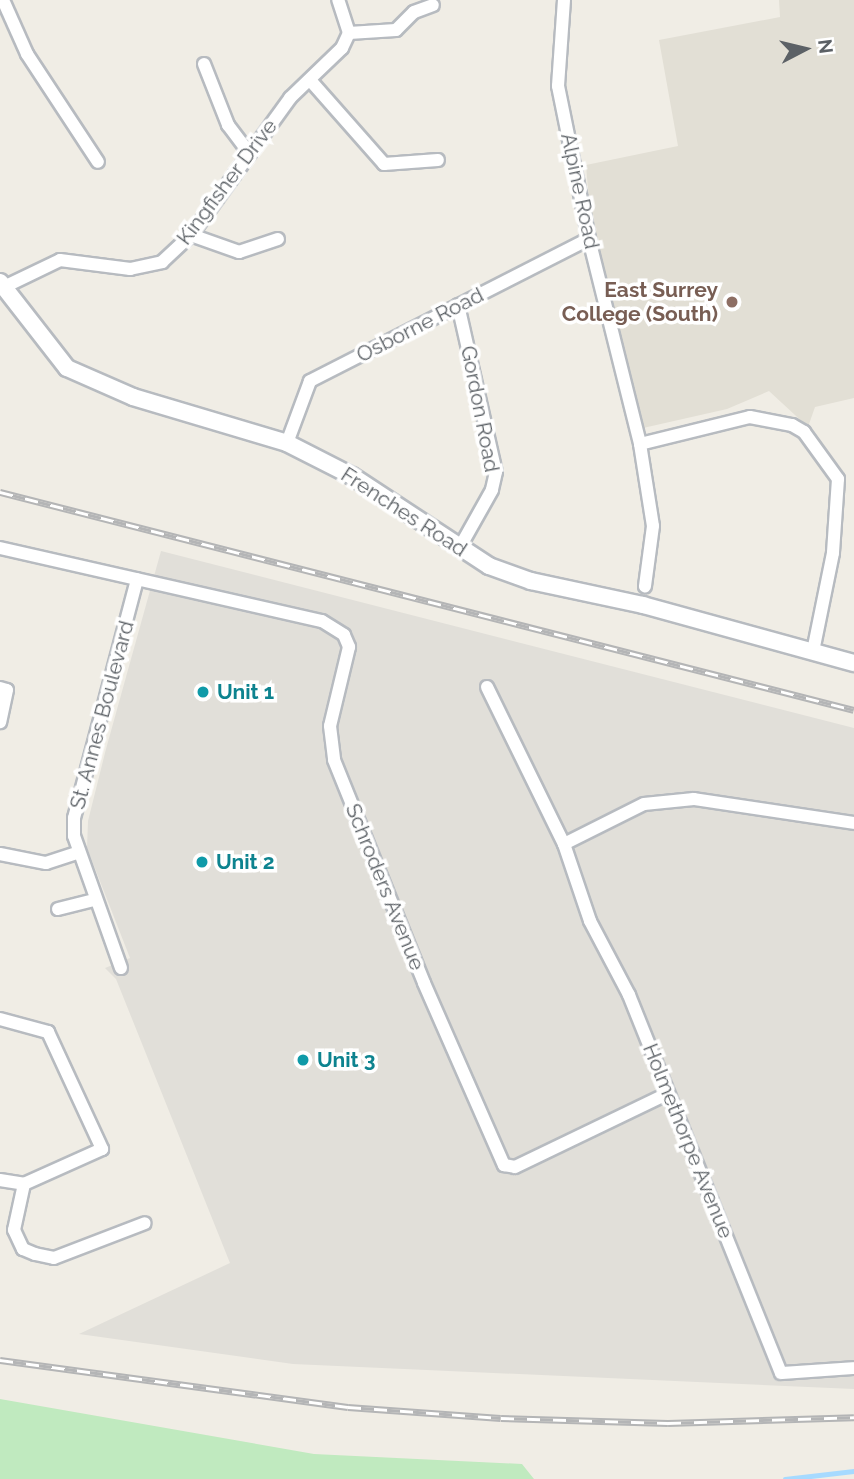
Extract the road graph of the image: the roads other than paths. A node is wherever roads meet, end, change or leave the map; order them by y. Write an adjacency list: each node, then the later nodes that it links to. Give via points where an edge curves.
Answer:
1 (3, 0): 11 (street, via 27,54)
2 (338, 0): 6 (street)
3 (564, 0): 14 (street, Alpine Road, via 558,86)
4 (433, 5): 5 (street)
5 (412, 6): 6 (street, via 396,30)
6 (349, 33): 8 (street, Kingfisher Drive, via 342,48)
7 (204, 64): 9 (street, via 228,125)
8 (310, 80): 9 (street, Kingfisher Drive); 10 (street, via 384,164)
9 (249, 153): 12 (street, Kingfisher Drive)
10 (438, 160)
11 (98, 162)
12 (191, 235): 13 (street, via 239,252); 15 (street, Kingfisher Drive, via 162,262 148,268 60,260)
13 (278, 239)
14 (589, 239): 16 (street, Osborne Road); 18 (street, Alpine Road)
15 (2, 284): 17 (street, Frenches Road, via 67,368 100,386)
16 (458, 305): 17 (street, Osborne Road, via 310,381); 19 (street, Gordon Road, via 496,472 492,490)
17 (287, 443): 19 (street, Frenches Road, via 352,476)
18 (640, 444): 22 (street, Alpine Road, via 653,526); 23 (street, via 750,417 792,425 804,432 838,479 832,553)
19 (460, 547): 23 (street, Frenches Road, via 489,566 531,582 643,605)
20 (0, 548): 21 (street)
21 (137, 579): 30 (street, St. Annes Boulevard, via 74,818); 36 (street, Schroders Avenue, via 323,621 344,635 349,648 330,726 334,760 429,995 505,1165 515,1167)
22 (645, 586)
23 (813, 651): 24 (street, Frenches Road)
24 (854, 663)
25 (487, 687): 29 (street, Holmethorpe Avenue)
26 (4, 689): 27 (street)
27 (0, 722)
28 (854, 823): 29 (street, via 694,799 644,804)
29 (564, 844): 36 (street, Holmethorpe Avenue, via 590,921 629,995)
30 (77, 853): 31 (street, via 46,863); 32 (street, St. Annes Boulevard)
31 (0, 854)
32 (94, 900): 33 (street); 34 (street, St. Annes Boulevard)
33 (58, 909)
34 (121, 968)
35 (0, 1019): 38 (street, via 48,1032 102,1149)
36 (667, 1094): 40 (street, Holmethorpe Avenue, via 781,1373)
37 (0, 1180): 38 (street)
38 (24, 1184): 39 (street, via 14,1230 23,1249 54,1258)
39 (145, 1223)
40 (854, 1368)

